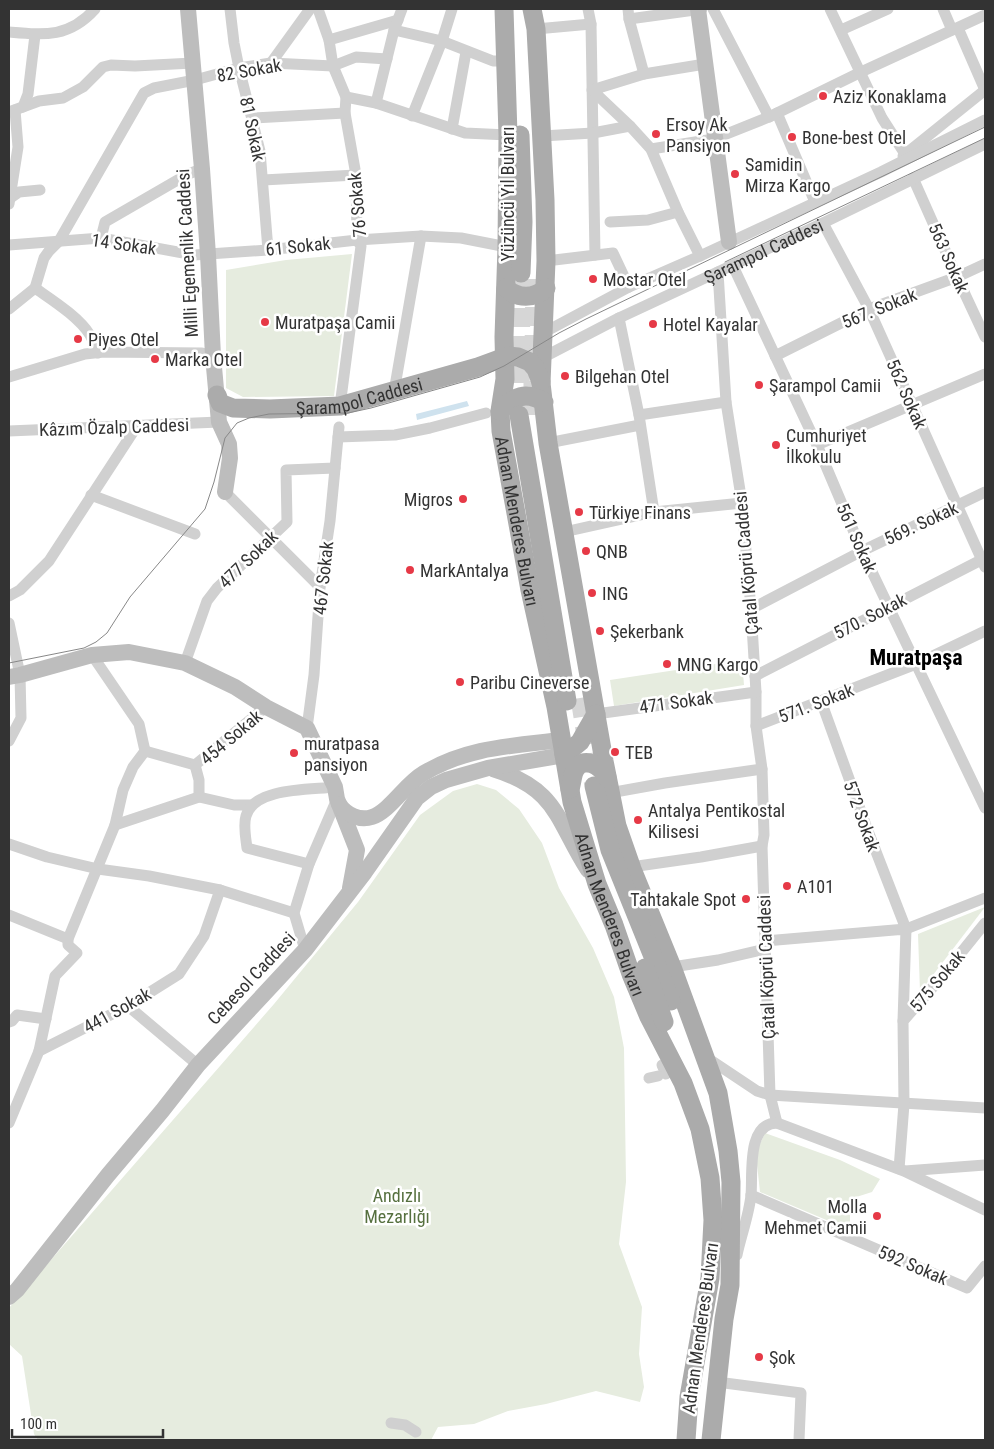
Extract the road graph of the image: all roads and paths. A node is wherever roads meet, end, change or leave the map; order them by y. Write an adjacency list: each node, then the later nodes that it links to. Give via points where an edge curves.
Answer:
1 (94, 9): 26 (street, via 69,30)
2 (188, 9): 32 (main road, Milli Egemenlik Caddesi)
3 (230, 9): 36 (street, 81 Sokak)
4 (310, 9): 33 (street)
5 (318, 9): 27 (street, 76 Sokak)
6 (452, 9): 28 (street)
7 (504, 9): 31 (main road, Yüzüncü Yıl Bulvarı)
8 (510, 9): 83 (main road, Yüzüncü Yıl Bulvarı, via 521,146 523,222)
9 (527, 9): 83 (main road, Yüzüncü Yıl Bulvarı, via 535,192)
10 (532, 9): 22 (main road, Yüzüncü Yıl Bulvarı)
11 (588, 9): 21 (street)
12 (698, 9): 13 (street); 18 (street); 34 (main road)
13 (702, 9)
14 (713, 9): 46 (street)
15 (830, 9): 24 (street)
16 (888, 9): 24 (street)
17 (942, 9): 23 (street)
18 (629, 14): 38 (street)
19 (985, 15): 23 (street)
20 (398, 19): 27 (street); 28 (street); 30 (street)
21 (591, 24): 22 (street); 40 (street)
22 (536, 29): 54 (main road, Yüzüncü Yıl Bulvarı)
23 (955, 29): 37 (street); 41 (street)
24 (841, 30): 37 (street)
25 (9, 32): 26 (street)
26 (35, 34): 44 (street, via 28,94)
27 (329, 40): 35 (street, 76 Sokak)
28 (442, 40): 29 (street); 47 (street)
29 (466, 52): 31 (street, via 493,61); 51 (street)
30 (387, 60): 35 (street, via 356,57); 43 (street)
31 (505, 61): 53 (main road, Yüzüncü Yıl Bulvarı)
32 (193, 63): 39 (main road, Milli Egemenlik Caddesi); 44 (street, via 112,64 103,67 83,87 63,98 39,101)
33 (271, 63): 35 (street, 82 Sokak); 36 (street, 82 Sokak)
34 (705, 64): 38 (street); 55 (main road)
35 (333, 66): 42 (street, 76 Sokak)
36 (239, 68): 39 (street, 82 Sokak); 48 (street, 81 Sokak)
37 (861, 72): 46 (street); 58 (street, via 882,118)
38 (644, 74): 40 (street)
39 (195, 80): 59 (main road, Milli Egemenlik Caddesi); 73 (street, 82 Sokak, via 144,93)
40 (592, 90): 50 (street); 52 (street)
41 (985, 90): 58 (street)
42 (346, 97): 43 (street); 45 (street, 76 Sokak)
43 (376, 103): 47 (street)
44 (16, 110): 65 (street, via 18,147)
45 (345, 113): 48 (street); 61 (street, 76 Sokak)
46 (773, 115): 55 (street); 66 (street)
47 (412, 116): 51 (street)
48 (253, 118): 63 (street, 81 Sokak)
49 (985, 120): 60 (street, Şarampol Caddesi)
50 (630, 126): 52 (street); 57 (street)
51 (452, 129): 53 (street, via 465,133)
52 (593, 133): 54 (street); 79 (street)
53 (508, 135): 76 (main road, Yüzüncü Yıl Bulvarı)
54 (542, 136): 83 (main road, Yüzüncü Yıl Bulvarı)
55 (714, 139): 57 (street); 74 (main road)
56 (985, 144): 62 (street, Şarampol Caddesi)
57 (651, 150): 67 (street)
58 (905, 154): 60 (street)
59 (202, 169): 71 (street, via 105,222); 78 (main road, Milli Egemenlik Caddesi)
60 (881, 172): 66 (street, Şarampol Caddesi)
61 (356, 175): 63 (street); 72 (street, 76 Sokak)
62 (913, 178): 69 (street, Şarampol Caddesi); 85 (street, 563 Sokak)
63 (263, 180): 77 (street, 81 Sokak)
64 (40, 190): 65 (street, via 19,192)
65 (9, 200)
66 (815, 202): 74 (street, Şarampol Caddesi)
67 (678, 212): 68 (street, via 648,220); 80 (street)
68 (610, 222)
69 (823, 223): 82 (street, Şarampol Caddesi); 91 (street, 562 Sokak)
70 (421, 236): 72 (street, 61 Sokak); 76 (street, 61 Sokak, via 461,238); 106 (street)
71 (101, 238): 73 (street, 14 Sokak); 78 (street, 14 Sokak, via 194,255)
72 (356, 240): 77 (street, 61 Sokak); 110 (street, 76 Sokak, via 361,246)
73 (60, 241): 75 (street, 14 Sokak); 87 (street, 82 Sokak, via 44,258)
74 (729, 242): 80 (street, Şarampol Caddesi)
75 (9, 245)
76 (507, 248): 88 (main road, Yüzüncü Yıl Bulvarı)
77 (268, 250): 78 (street, 61 Sokak)
78 (208, 254): 97 (main road, Milli Egemenlik Caddesi)
79 (595, 255): 83 (street); 86 (street, via 613,253)
80 (700, 256): 86 (street, Şarampol Caddesi)
81 (985, 264): 85 (street, 567. Sokak)
82 (734, 266): 84 (street, Şarampol Caddesi); 98 (street, 561 Sokak)
83 (534, 269): 89 (main road, Yüzüncü Yıl Bulvarı)
84 (718, 272): 92 (street, Şarampol Caddesi); 108 (street, Çatal Köprü Caddesi)
85 (956, 278): 91 (street, 567. Sokak); 95 (street, 563 Sokak)
86 (629, 287): 93 (street, Şarampol Caddesi)
87 (35, 288): 90 (street); 96 (street, via 78,322 89,334)
88 (506, 288): 89 (main road, via 510,293 525,297 539,294); 94 (main road, Yüzüncü Yıl Bulvarı)
89 (546, 288): 93 (main road, Yüzüncü Yıl Bulvarı)
90 (11, 304)
91 (869, 309): 98 (street, 567. Sokak); 109 (street, 562 Sokak)
92 (619, 318): 100 (street, Şarampol Caddesi); 113 (street)
93 (543, 333): 100 (main road, Yüzüncü Yıl Bulvarı)
94 (504, 337): 99 (main road, Yüzüncü Yıl Bulvarı); 101 (main road, via 495,352)
95 (985, 337)
96 (98, 353): 97 (street, via 202,353); 103 (street)
97 (213, 356): 107 (main road, Milli Egemenlik Caddesi)
98 (775, 356): 118 (street, 561 Sokak)
99 (504, 357): 101 (main road, Şarampol Caddesi); 104 (main road, Yüzüncü Yıl Bulvarı); 105 (main road, via 518,357 530,362)
100 (542, 358): 105 (main road, Adnan Menderes Bulvarı)
101 (478, 368): 106 (main road, Şarampol Caddesi)
102 (985, 374): 109 (street)
103 (9, 377)
104 (505, 379): 112 (main road, Adnan Menderes Bulvarı)
105 (541, 383): 111 (main road, Adnan Menderes Bulvarı)
106 (394, 392): 110 (main road, Şarampol Caddesi)
107 (217, 395): 110 (main road, Şarampol Caddesi, via 220,403 233,408); 114 (main road, Milli Egemenlik Caddesi)
108 (726, 402): 113 (street); 123 (street, Çatal Köprü Caddesi)
109 (913, 404): 118 (street); 124 (street, 562 Sokak)
110 (340, 406)
111 (532, 411): 112 (main road, via 537,398 522,396); 117 (main road, Adnan Menderes Bulvarı); 144 (main road, Adnan Menderes Bulvarı)
112 (493, 412): 119 (street, 467 Sokak, via 395,435 339,432); 144 (main road, Adnan Menderes Bulvarı, via 501,430 530,590)
113 (640, 420): 117 (street); 125 (street)
114 (219, 422): 115 (street, Kâzım Özalp Caddesi); 120 (main road, Milli Egemenlik Caddesi, via 229,444)
115 (137, 426): 116 (street, Kâzım Özalp Caddesi); 122 (street)
116 (9, 431)
117 (548, 443): 126 (main road, Adnan Menderes Bulvarı)
118 (818, 445): 129 (street, 561 Sokak)
119 (335, 468): 128 (street, 477 Sokak, via 286,470 287,522); 131 (street, 467 Sokak)
120 (225, 492): 128 (street)
121 (985, 492): 124 (street, 569. Sokak)
122 (91, 495): 127 (street); 132 (street, via 49,562 20,590)
123 (742, 503): 125 (street); 134 (street, Çatal Köprü Caddesi)
124 (956, 506): 129 (street, 569. Sokak); 130 (street, 562 Sokak)
125 (654, 512): 126 (street)
126 (564, 532): 146 (main road, Adnan Menderes Bulvarı)
127 (195, 534)
128 (270, 538): 131 (street); 138 (street, 477 Sokak, via 207,601)
129 (862, 551): 133 (street, 561 Sokak); 134 (street, 569. Sokak)
130 (984, 562): 133 (street, 570. Sokak)
131 (320, 587): 148 (street, 467 Sokak)
132 (9, 596)
133 (888, 607): 139 (street, 561 Sokak); 141 (street, 570. Sokak)
134 (751, 609): 141 (street, Çatal Köprü Caddesi)
135 (9, 623): 140 (street)
136 (985, 631): 139 (street, 571. Sokak)
137 (92, 655): 138 (main road, via 129,652); 140 (main road); 153 (street, via 140,724)
138 (185, 662): 145 (main road)
139 (916, 664): 143 (street, 571. Sokak); 161 (street, 561 Sokak)
140 (14, 676): 149 (street, via 21,718)
141 (755, 676): 142 (street, Çatal Köprü Caddesi)
142 (756, 692): 146 (street, 471 Sokak); 147 (street, Çatal Köprü Caddesi)
143 (821, 701): 147 (street, 571. Sokak); 175 (street, 572 Sokak)
144 (567, 702): 151 (main road, via 549,730); 152 (main road, Adnan Menderes Bulvarı)
145 (266, 706): 148 (main road); 154 (street, 454 Sokak)
146 (596, 714): 150 (main road); 157 (main road, Adnan Menderes Bulvarı)
147 (756, 726): 156 (street, Çatal Köprü Caddesi)
148 (307, 728): 158 (main road)
149 (9, 741)
150 (580, 742): 152 (main road); 157 (main road, via 592,748)
151 (532, 744): 152 (main road); 158 (main road, via 480,751 451,759 408,784 382,814 369,818 356,818 343,810)
152 (562, 747): 155 (main road, Cebesol Caddesi); 157 (main road, Adnan Menderes Bulvarı)
153 (145, 751): 154 (street); 162 (street, via 133,767 123,790)
154 (195, 765): 159 (street, 454 Sokak)
155 (488, 768): 168 (main road, via 512,775 546,798); 170 (main road, Cebesol Caddesi, via 446,780 417,798)
156 (762, 769): 157 (street, via 665,783); 164 (street, Çatal Köprü Caddesi)
157 (595, 783): 167 (main road, Adnan Menderes Bulvarı, via 617,826); 168 (main road, Adnan Menderes Bulvarı, via 572,802); 187 (main road, via 597,844 647,973); 193 (main road, Adnan Menderes Bulvarı, via 610,850)
158 (336, 793): 160 (street, via 279,792); 165 (street); 170 (main road, via 357,850)
159 (199, 797): 160 (street, via 234,805); 162 (street)
160 (252, 805): 165 (street, via 245,817 247,848)
161 (985, 808)
162 (115, 825): 166 (street)
163 (9, 844): 166 (street)
164 (762, 846): 167 (street); 177 (street, Çatal Köprü Caddesi)
165 (309, 864): 172 (street)
166 (98, 869): 169 (street); 176 (street)
167 (632, 869): 179 (main road, Adnan Menderes Bulvarı)
168 (597, 884): 187 (main road, Adnan Menderes Bulvarı, via 649,1017)
169 (220, 890): 172 (street); 180 (street, 441 Sokak, via 204,936 179,974)
170 (350, 892): 178 (main road, Cebesol Caddesi)
171 (985, 898): 175 (street)
172 (294, 913): 178 (street)
173 (9, 915): 176 (street)
174 (985, 923): 182 (street, 575 Sokak)
175 (906, 929): 177 (street); 182 (street)
176 (68, 939): 181 (street, via 68,945 77,953 55,976)
177 (765, 945): 179 (street, via 718,960); 188 (street, Çatal Köprü Caddesi)
178 (305, 950): 186 (main road, Cebesol Caddesi)
179 (672, 967): 185 (main road, Adnan Menderes Bulvarı)
180 (128, 1006): 184 (street, 441 Sokak); 186 (street)
181 (46, 1019): 183 (street, via 17,1015); 184 (street)
182 (903, 1021): 189 (street, 575 Sokak)
183 (9, 1022)
184 (40, 1051): 191 (street)
185 (704, 1056): 188 (street, via 757,1091); 193 (main road, Adnan Menderes Bulvarı, via 718,1093)
186 (198, 1065): 200 (main road, Cebesol Caddesi)
187 (683, 1083): 204 (main road, Adnan Menderes Bulvarı, via 700,1129 710,1178 713,1220 710,1278 689,1397)
188 (770, 1095): 189 (street); 192 (street, Çatal Köprü Caddesi)
189 (904, 1104): 190 (street); 195 (street, 575 Sokak)
190 (985, 1108)
191 (9, 1123)
192 (777, 1123): 195 (street); 196 (street, via 765,1126 756,1140)
193 (728, 1152): 199 (main road, Adnan Menderes Bulvarı, via 731,1182)
194 (985, 1165): 195 (street)
195 (901, 1170): 197 (street)
196 (751, 1196): 198 (street, 592 Sokak, via 967,1288); 199 (street)
197 (985, 1210)
198 (985, 1266)
199 (730, 1285): 201 (main road, Adnan Menderes Bulvarı)
200 (9, 1297)
201 (716, 1382): 205 (main road, Adnan Menderes Bulvarı); 206 (street, via 801,1393)
202 (392, 1423): 203 (street, via 405,1425)
203 (416, 1432)
204 (686, 1440)
205 (711, 1440)
206 (799, 1440)

